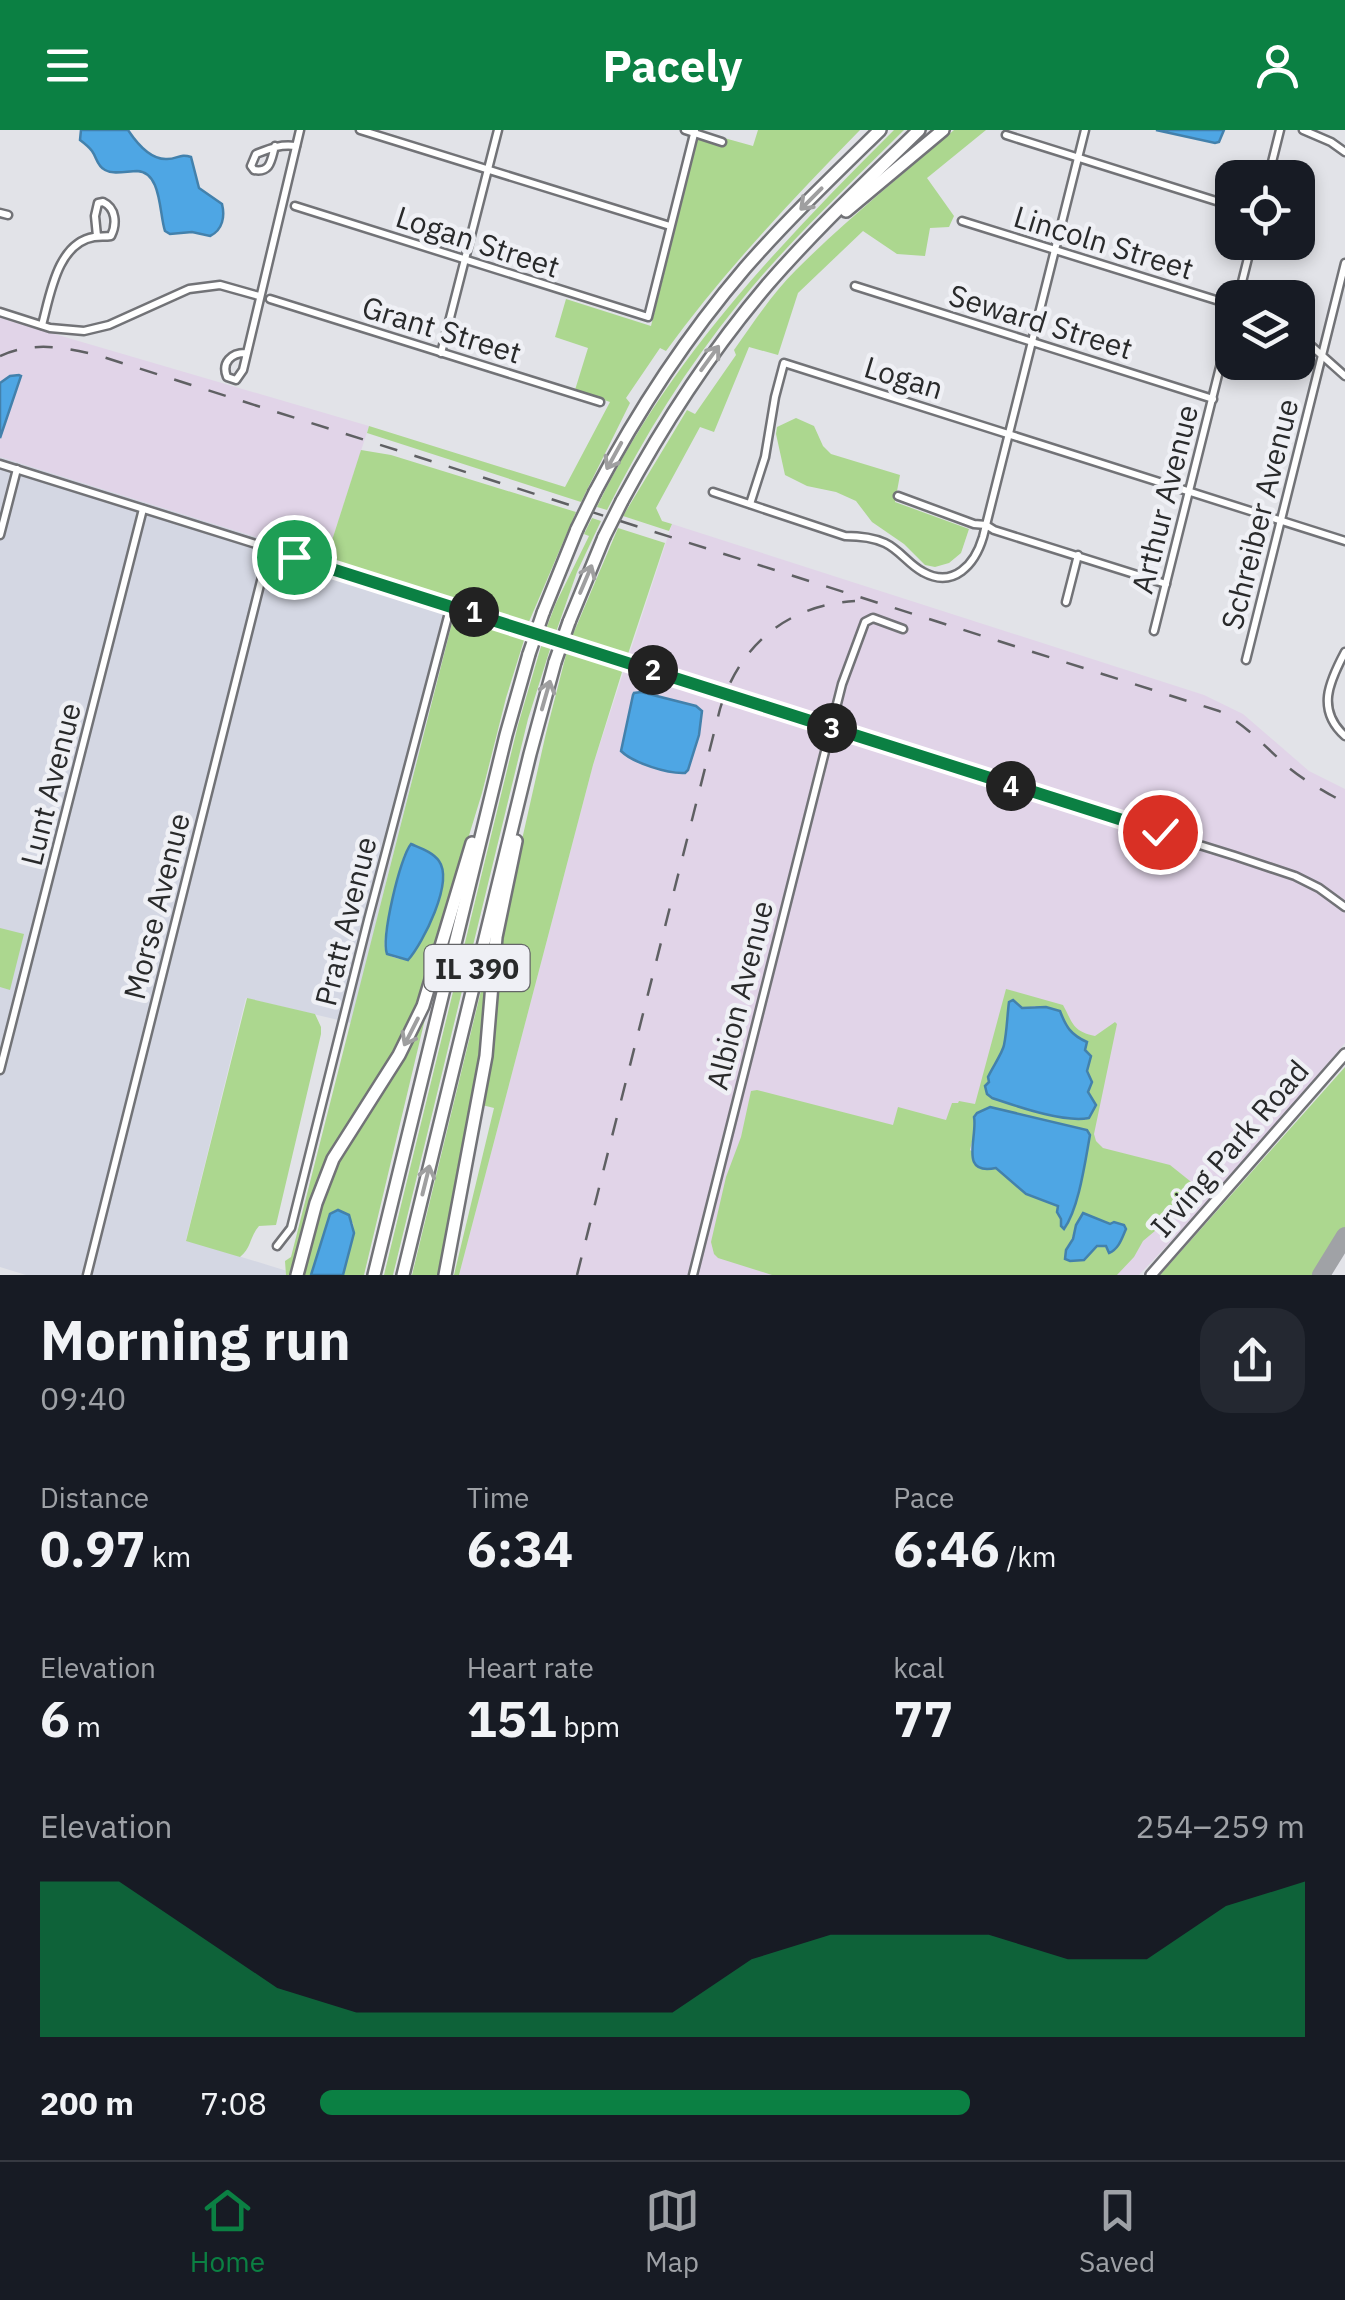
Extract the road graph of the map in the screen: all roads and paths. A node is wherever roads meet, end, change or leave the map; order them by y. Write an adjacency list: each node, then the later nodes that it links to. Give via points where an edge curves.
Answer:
1 (300, 130): 16 (street)
2 (360, 130): 21 (street)
3 (498, 130): 21 (street)
4 (685, 130): 12 (street)
5 (868, 130): 20 (highway)
6 (880, 130): 20 (highway, IL 390)
7 (919, 130): 26 (highway, IL 390)
8 (943, 130): 26 (highway)
9 (1086, 130): 18 (street)
10 (1280, 130): 19 (street)
11 (1302, 130): 17 (street)
12 (694, 131): 14 (street); 25 (street)
13 (1006, 135): 18 (street)
14 (722, 142)
15 (274, 146): 16 (street)
16 (296, 146): 32 (street)
17 (1345, 152)
18 (1079, 158): 22 (street); 28 (street)
19 (1272, 160)
20 (845, 165): 70 (highway, IL 390, one-way to 70, bridge, via 700,324 636,418 577,529 542,614)
21 (487, 170): 25 (street); 29 (street)
22 (1215, 201)
23 (296, 206): 29 (street, Logan Street)
24 (962, 221): 28 (street, Lincoln Street)
25 (670, 226): 29 (street, Logan Street, via 648,317)
26 (814, 235): 69 (highway, IL 390, one-way to 26, bridge, via 569,622 622,500 709,359)
27 (97, 236): 27 (street, via 96,208 103,202 114,212 114,229 111,236); 36 (street, via 64,256)
28 (1055, 250): 34 (street, Lincoln Street); 37 (street)
29 (463, 260): 39 (street)
30 (1345, 262): 41 (street, Schreiber Avenue)
31 (855, 286): 37 (street, Seward Street)
32 (260, 296): 36 (street, via 202,286 109,325 84,331); 40 (street)
33 (270, 299): 39 (street, Grant Street)
34 (1215, 300)
35 (0, 312): 36 (street)
36 (42, 325)
37 (1032, 342): 44 (street, Seward Street); 46 (street)
38 (1315, 350): 41 (street)
39 (441, 352): 45 (street, Grant Street)
40 (246, 353)
41 (1322, 356): 42 (street); 54 (street, Schreiber Avenue)
42 (1345, 376)
43 (1217, 380): 44 (street, Arthur Avenue)
44 (1212, 398): 50 (street, Arthur Avenue)
45 (600, 402)
46 (1010, 434): 50 (street); 52 (street, Logan, via 784,363); 55 (street)
47 (0, 464): 48 (street)
48 (17, 469): 53 (street); 56 (street)
49 (712, 492): 52 (street)
50 (1189, 492): 54 (street); 60 (street, Arthur Avenue)
51 (898, 496): 55 (street)
52 (750, 504): 55 (street, via 883,542 929,575 968,568)
53 (144, 508): 58 (street); 73 (street, Lunt Avenue)
54 (1280, 521): 57 (street); 66 (street, Schreiber Avenue)
55 (986, 525): 59 (street)
56 (0, 535)
57 (1345, 540)
58 (269, 549): 62 (street); 75 (street, Morse Avenue)
59 (1078, 555): 60 (street); 61 (street)
60 (1166, 584): 64 (street, Arthur Avenue)
61 (1066, 602)
62 (451, 605): 67 (street); 74 (street, Pratt Avenue, via 292,1228)
63 (903, 629): 67 (street, Albion Avenue, via 872,618 866,622)
64 (1154, 631)
65 (1345, 652): 68 (street, via 1327,706)
66 (1246, 660)
67 (830, 727): 71 (street, via 1282,871); 80 (street, Albion Avenue)
68 (1345, 736)
69 (530, 754): 78 (highway, IL 390, one-way to 69); 79 (highway, via 496,937 486,1056)
70 (496, 773): 76 (highway, one-way to 76, via 423,1006 333,1159); 77 (highway, IL 390)
71 (1345, 907)
72 (1345, 1054): 81 (main road, Irving Park Road)
73 (0, 1070)
74 (277, 1246)
75 (87, 1275)
76 (297, 1275)
77 (374, 1275)
78 (403, 1275)
79 (445, 1275)
80 (692, 1275)
81 (1151, 1275)

